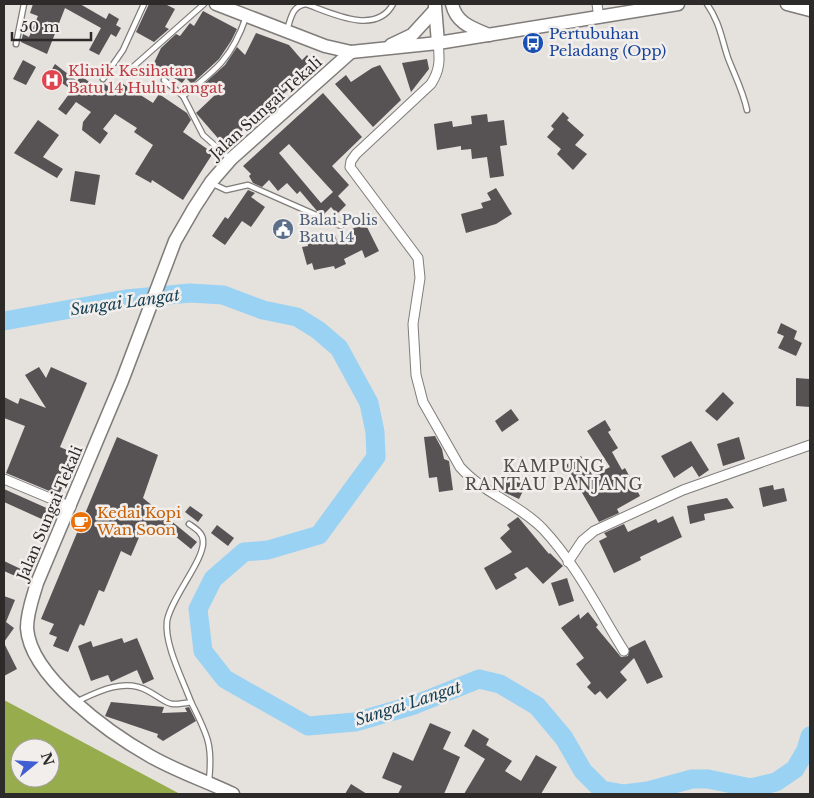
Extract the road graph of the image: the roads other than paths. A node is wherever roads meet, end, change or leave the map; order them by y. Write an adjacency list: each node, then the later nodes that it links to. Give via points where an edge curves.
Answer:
1 (24, 4): 17 (lane)
2 (144, 4): 21 (lane, via 123,50)
3 (204, 4): 20 (lane)
4 (219, 4): 13 (street)
5 (392, 4): 15 (lane, via 381,18 370,21 354,20 306,4 299,5 294,9)
6 (452, 4): 16 (street, via 458,19)
7 (598, 4): 14 (street)
8 (678, 4): 14 (street)
9 (707, 4): 24 (lane, via 720,25)
10 (787, 4): 12 (street)
11 (433, 6): 18 (street); 19 (street, via 412,35 394,44)
12 (810, 10)
13 (246, 16): 15 (street); 23 (lane, via 230,54 213,73)
14 (599, 18): 16 (street)
15 (287, 31): 19 (street)
16 (489, 35): 18 (street)
17 (16, 44)
18 (438, 44): 19 (street); 32 (street, via 438,74 356,154 350,167 418,258 420,278 413,324 416,375 423,402 468,476 524,512 544,530)
19 (351, 52): 25 (street, Jalan Sungai Tekali)
20 (125, 74)
21 (103, 79)
22 (164, 80): 23 (lane)
23 (183, 96): 25 (lane, via 198,129)
24 (747, 110)
25 (230, 159): 26 (street, Jalan Sungai Tekali)
26 (211, 182): 27 (lane, via 226,190 248,184); 30 (street, Jalan Sungai Tekali, via 174,242)
27 (341, 226)
28 (810, 445): 32 (street, via 683,490 594,531 582,541)
29 (4, 479): 30 (street)
30 (71, 507): 34 (street, Jalan Sungai Tekali, via 37,583 27,628 40,663)
31 (189, 524): 35 (lane, via 199,530 202,549 173,603 167,622 169,642)
32 (568, 562): 33 (street)
33 (624, 651)
34 (76, 702): 35 (lane, via 112,687 147,690 173,705); 36 (street, Jalan Sungai Tekali, via 118,737 152,757)
35 (191, 702): 36 (lane, via 210,746)
36 (209, 783): 37 (street, Jalan Sungai Tekali)
37 (233, 794)

